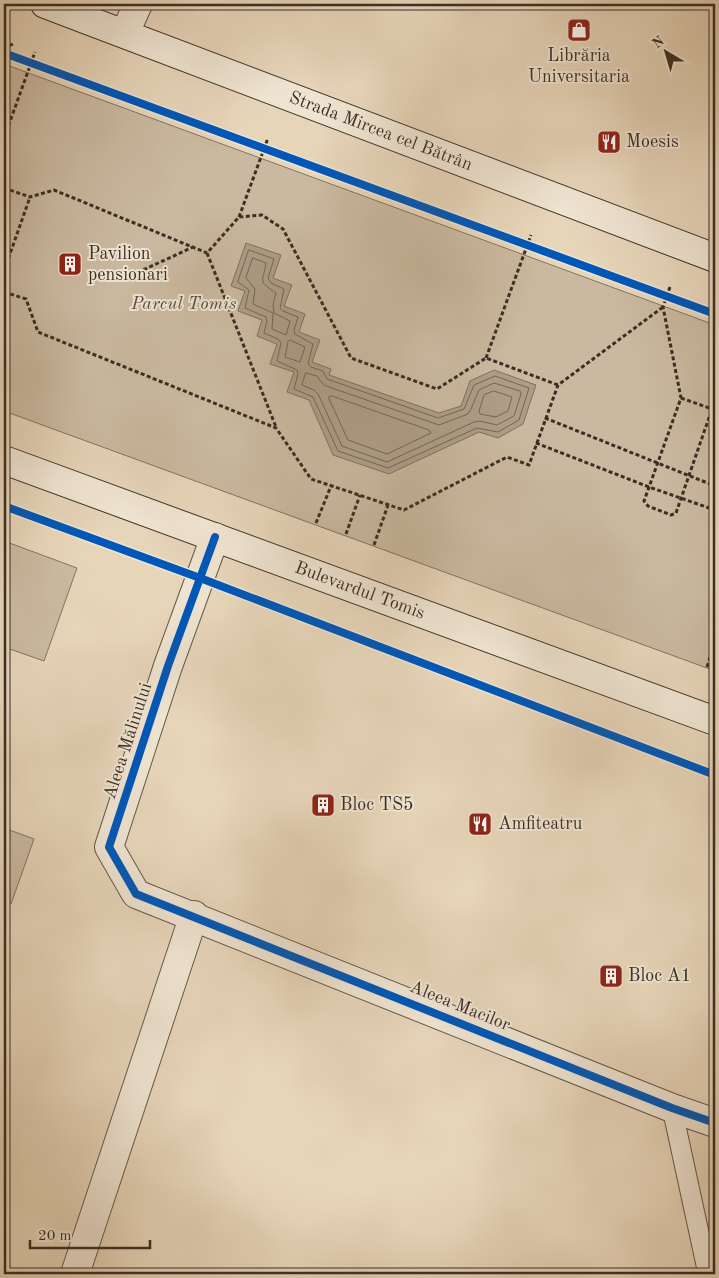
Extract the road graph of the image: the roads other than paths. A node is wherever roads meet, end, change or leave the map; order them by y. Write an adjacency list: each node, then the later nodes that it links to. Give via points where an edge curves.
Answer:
1 (45, 4): 3 (main road, Strada Mircea cel Bătrân)
2 (138, 4): 3 (main road)
3 (126, 34): 4 (main road, Strada Mircea cel Bătrân)
4 (715, 258)
5 (4, 460): 6 (main road, Bulevardul Tomis)
6 (215, 537): 7 (main road, Bulevardul Tomis); 8 (main road, Aleea Mălinului, via 168,666 109,846 136,894)
7 (715, 721)
8 (194, 915): 9 (main road, Aleea Macilor); 11 (main road)
9 (672, 1108): 10 (main road, Aleea Macilor); 12 (lane)
10 (715, 1123)
11 (75, 1274)
12 (708, 1274)

